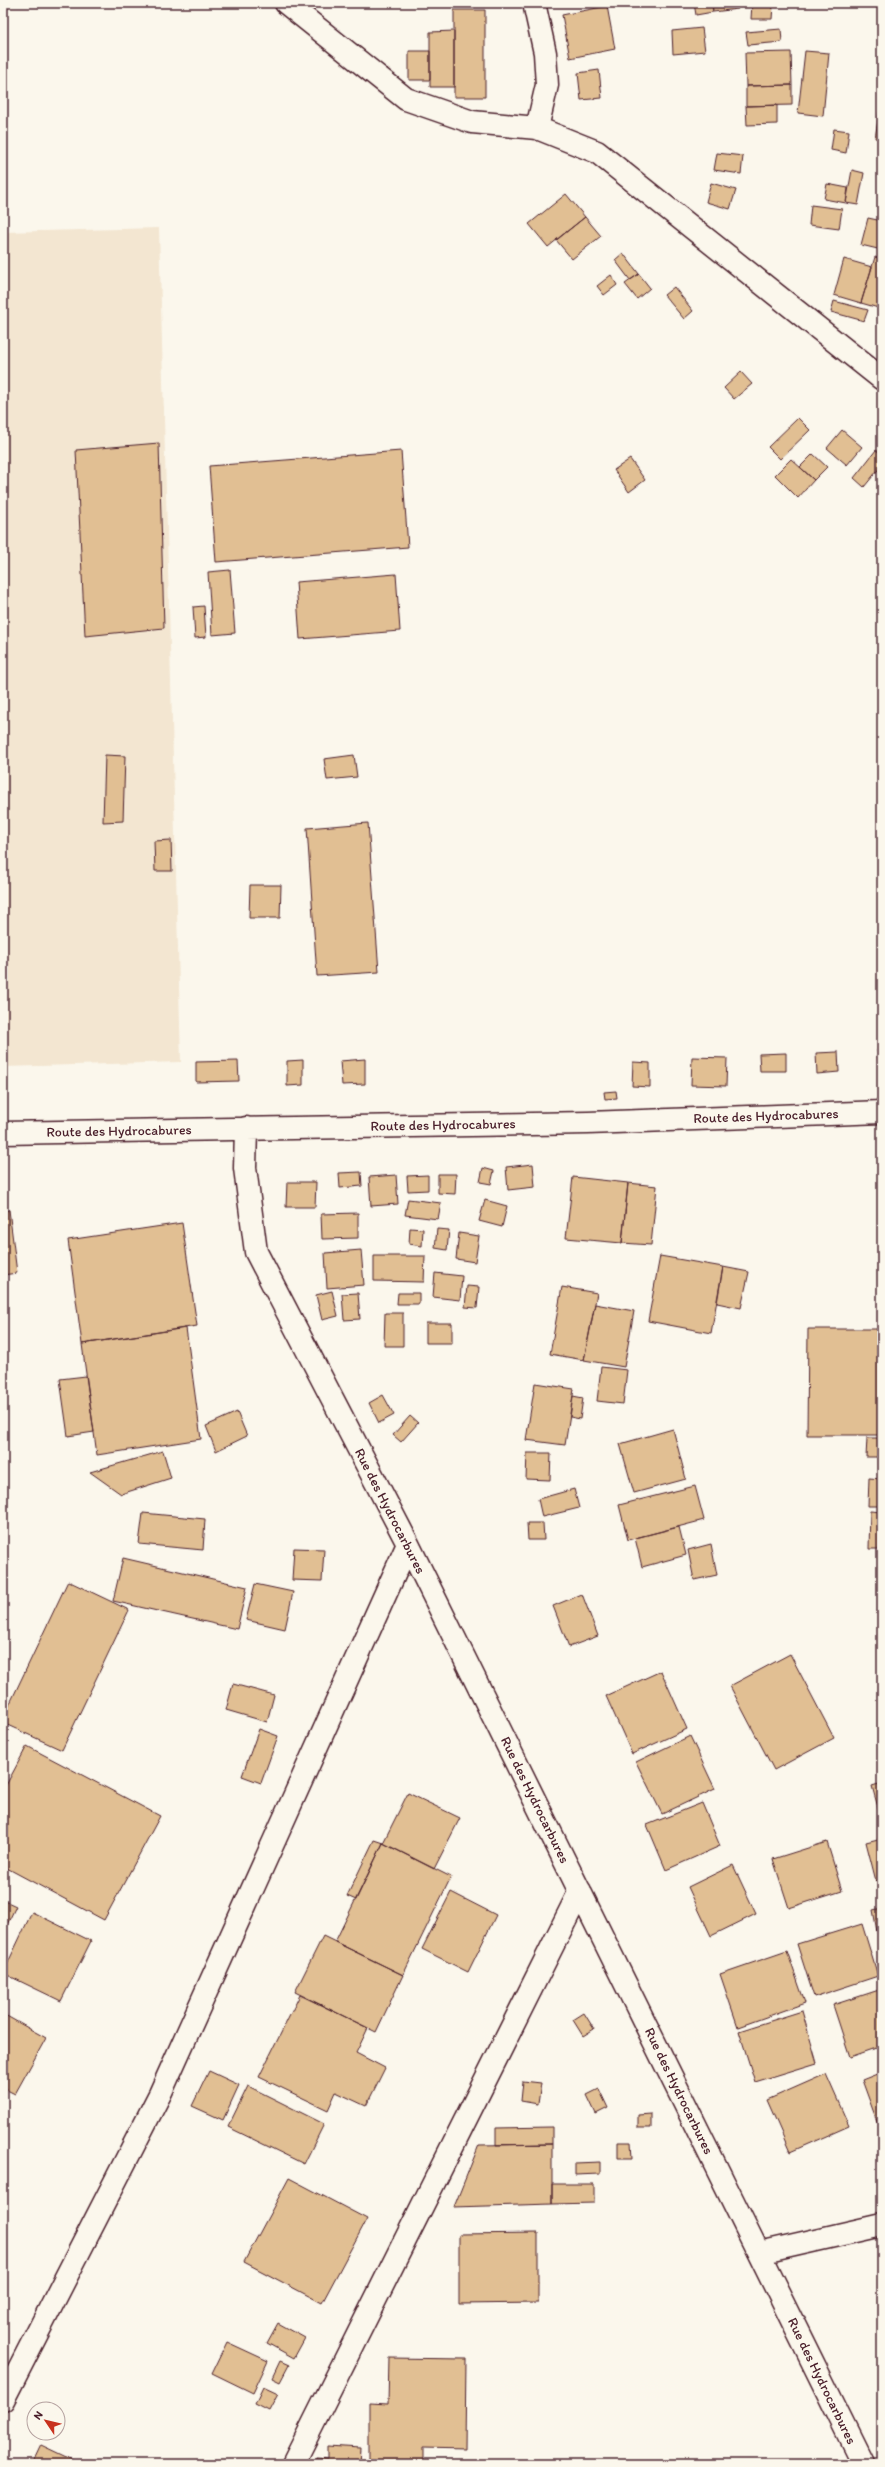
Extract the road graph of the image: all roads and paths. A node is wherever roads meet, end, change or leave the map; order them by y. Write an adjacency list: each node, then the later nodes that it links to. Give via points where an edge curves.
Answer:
1 (286, 3): 3 (street, via 406,99 472,122)
2 (534, 3): 3 (street, via 545,53 547,85)
3 (537, 128): 4 (street, via 597,152)
4 (882, 379)
5 (882, 1112): 6 (street, Route des Hydrocabures, via 588,1123)
6 (246, 1128): 7 (street, Route des Hydrocabures); 8 (street, Rue des Hydrocarbures, via 245,1168 256,1252)
7 (3, 1133)
8 (408, 1544): 9 (street, Rue des Hydrocarbures); 12 (street, via 160,2094)
9 (580, 1891): 11 (street, Rue des Hydrocarbures); 13 (street)
10 (882, 2225): 11 (street)
11 (759, 2254): 14 (street, Rue des Hydrocarbures)
12 (3, 2400)
13 (293, 2464)
14 (863, 2464)

